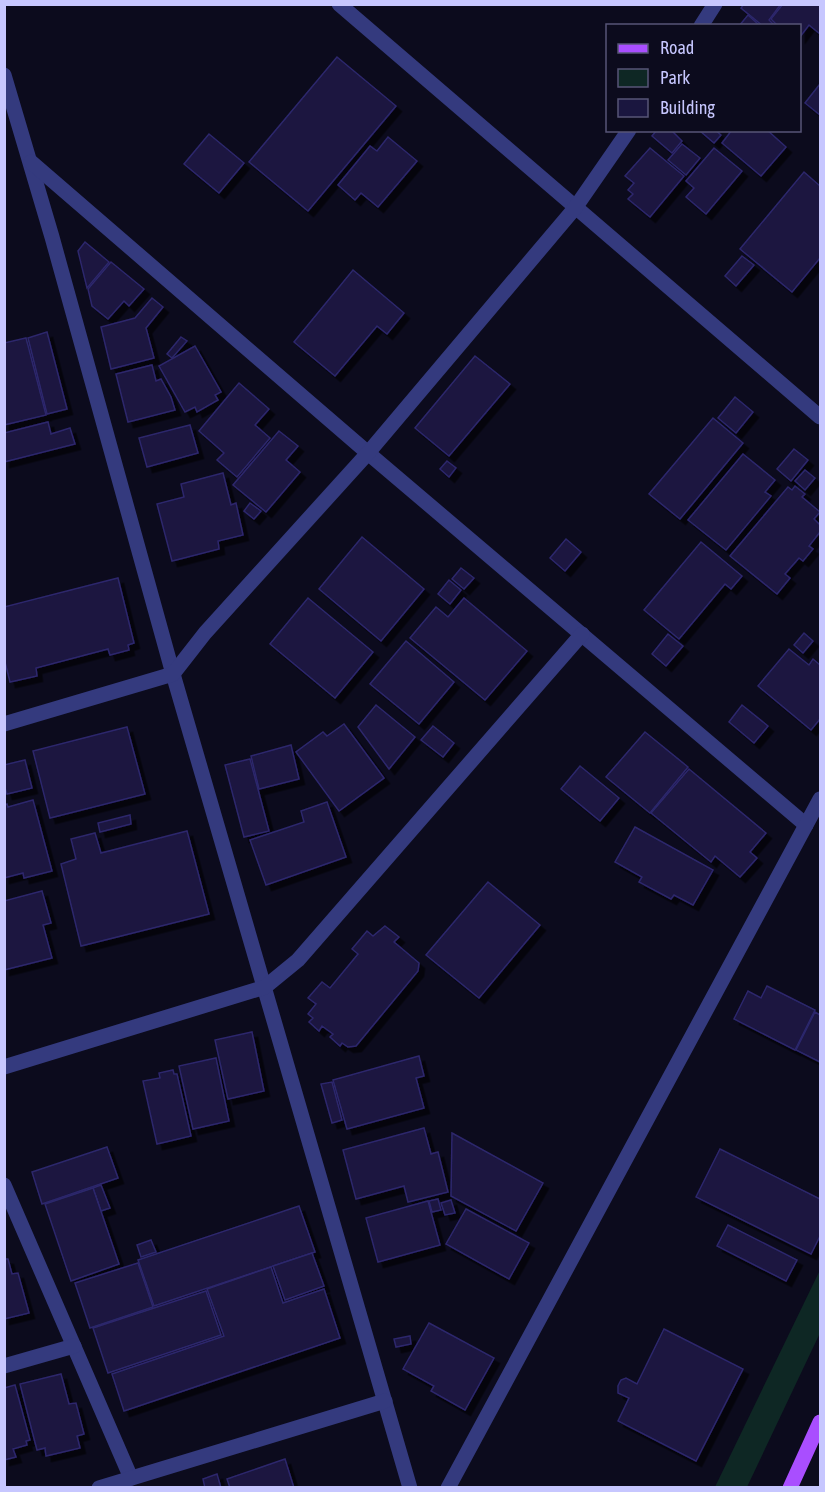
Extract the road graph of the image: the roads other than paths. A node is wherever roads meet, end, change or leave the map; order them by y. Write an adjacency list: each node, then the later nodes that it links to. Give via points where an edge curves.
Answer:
1 (339, 4): 7 (street)
2 (715, 4): 3 (street)
3 (702, 24)
4 (4, 75): 6 (street)
5 (627, 132): 7 (street)
6 (31, 162): 9 (street); 11 (street)
7 (575, 208): 8 (street); 9 (street)
8 (820, 417)
9 (368, 453): 10 (street); 11 (street, via 205,633)
10 (582, 634): 14 (street); 15 (street, via 298,960)
11 (173, 674): 12 (street); 15 (street)
12 (4, 724)
13 (820, 799): 14 (street)
14 (806, 825): 25 (street)
15 (265, 987): 16 (street); 20 (street)
16 (4, 1067)
17 (4, 1185): 18 (street)
18 (74, 1346): 19 (street); 22 (street)
19 (4, 1366)
20 (385, 1401): 22 (street); 24 (street)
21 (820, 1422): 26 (main road)
22 (131, 1478): 23 (street)
23 (99, 1488)
24 (410, 1488)
25 (448, 1488)
26 (790, 1488)

